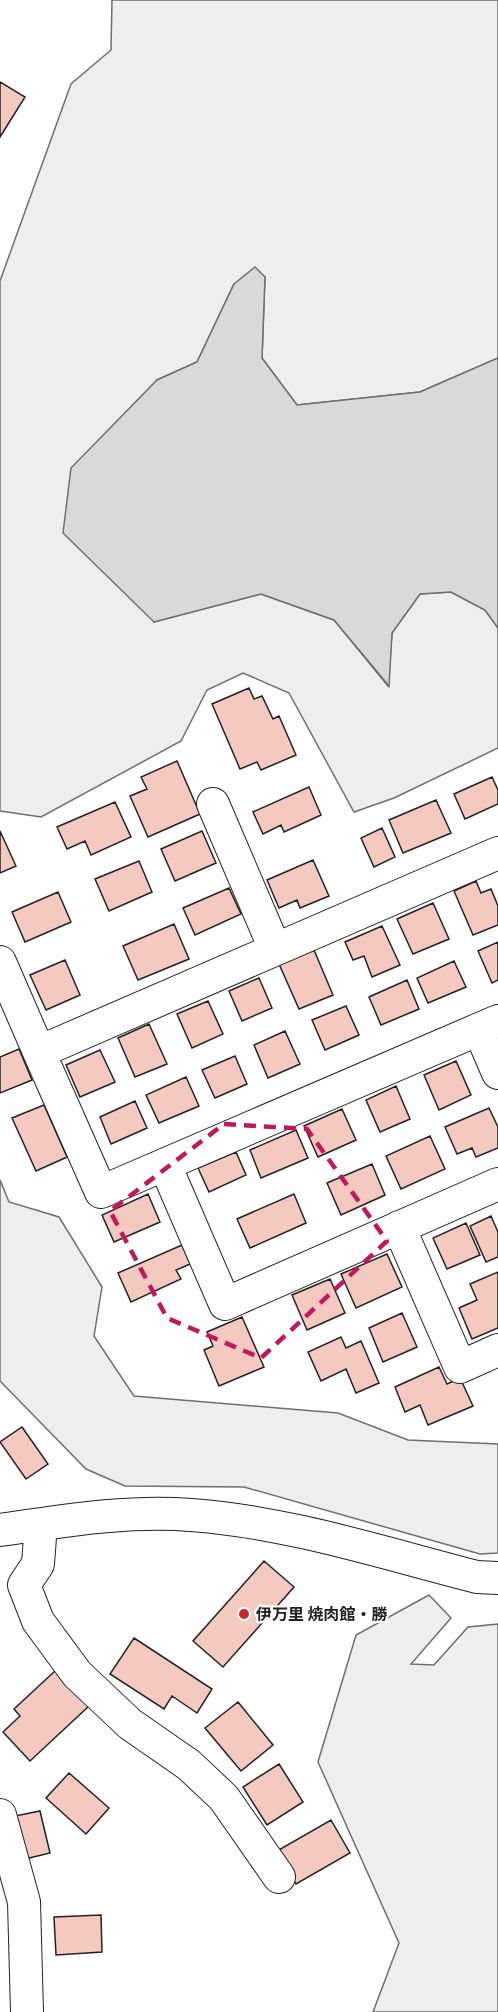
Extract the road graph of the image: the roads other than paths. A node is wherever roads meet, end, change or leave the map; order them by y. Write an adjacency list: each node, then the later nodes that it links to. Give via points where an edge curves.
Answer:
1 (213, 804): 3 (street)
2 (498, 853): 3 (street)
3 (275, 949): 6 (street)
4 (0, 962): 6 (street)
5 (488, 1025): 7 (street); 8 (street)
6 (39, 1052): 8 (street, via 101,1192)
7 (498, 1073)
8 (165, 1165): 10 (street, via 225,1304)
9 (498, 1184): 10 (street)
10 (399, 1227): 11 (street, via 460,1367)
11 (498, 1350)
12 (41, 1524): 13 (street); 14 (street, via 104,1515 190,1514 279,1527 477,1577); 16 (street, via 39,1564 24,1586 38,1621 77,1674 130,1724 189,1765 224,1798)
13 (0, 1530)
14 (498, 1578)
15 (0, 1815): 17 (street, via 24,1902)
16 (279, 1877)
17 (27, 2012)

